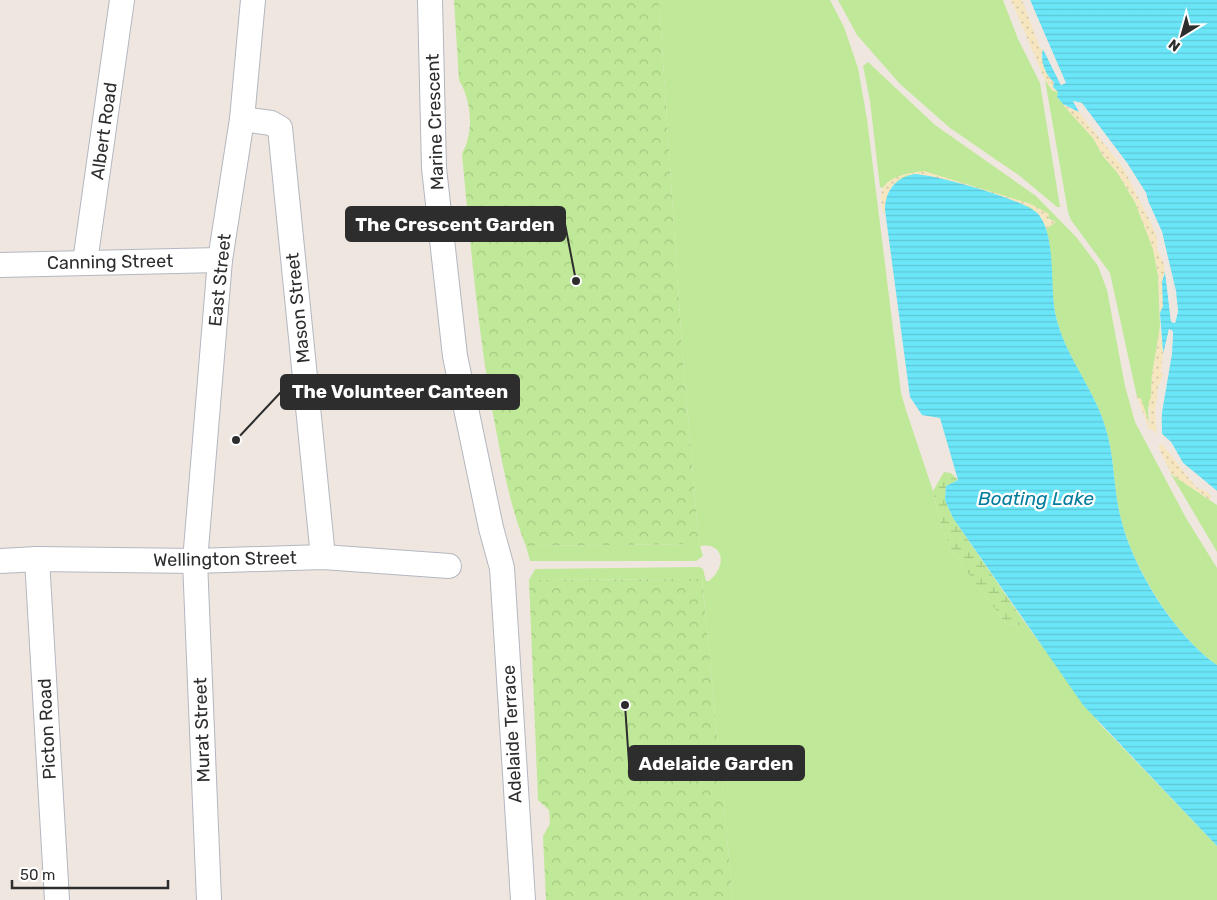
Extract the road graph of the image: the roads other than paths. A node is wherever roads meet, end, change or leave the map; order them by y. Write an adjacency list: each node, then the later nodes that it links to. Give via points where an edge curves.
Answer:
1 (122, 0): 6 (street, Albert Road)
2 (253, 0): 4 (street, East Street)
3 (430, 0): 13 (street, Marine Crescent, via 434,168 455,356)
4 (242, 119): 5 (street, East Street); 8 (street, Mason Street, via 271,123 280,128)
5 (220, 260): 6 (street, Canning Street); 11 (street, East Street)
6 (85, 262): 7 (street, Canning Street)
7 (0, 265)
8 (322, 557): 11 (street, Wellington Street); 12 (street, Wellington Street)
9 (37, 559): 10 (street, Wellington Street); 11 (street, Wellington Street); 14 (street, Picton Road)
10 (0, 561)
11 (194, 561): 15 (street, Murat Street)
12 (449, 566)
13 (502, 568): 16 (street, Adelaide Terrace)
14 (57, 900)
15 (209, 900)
16 (523, 900)

